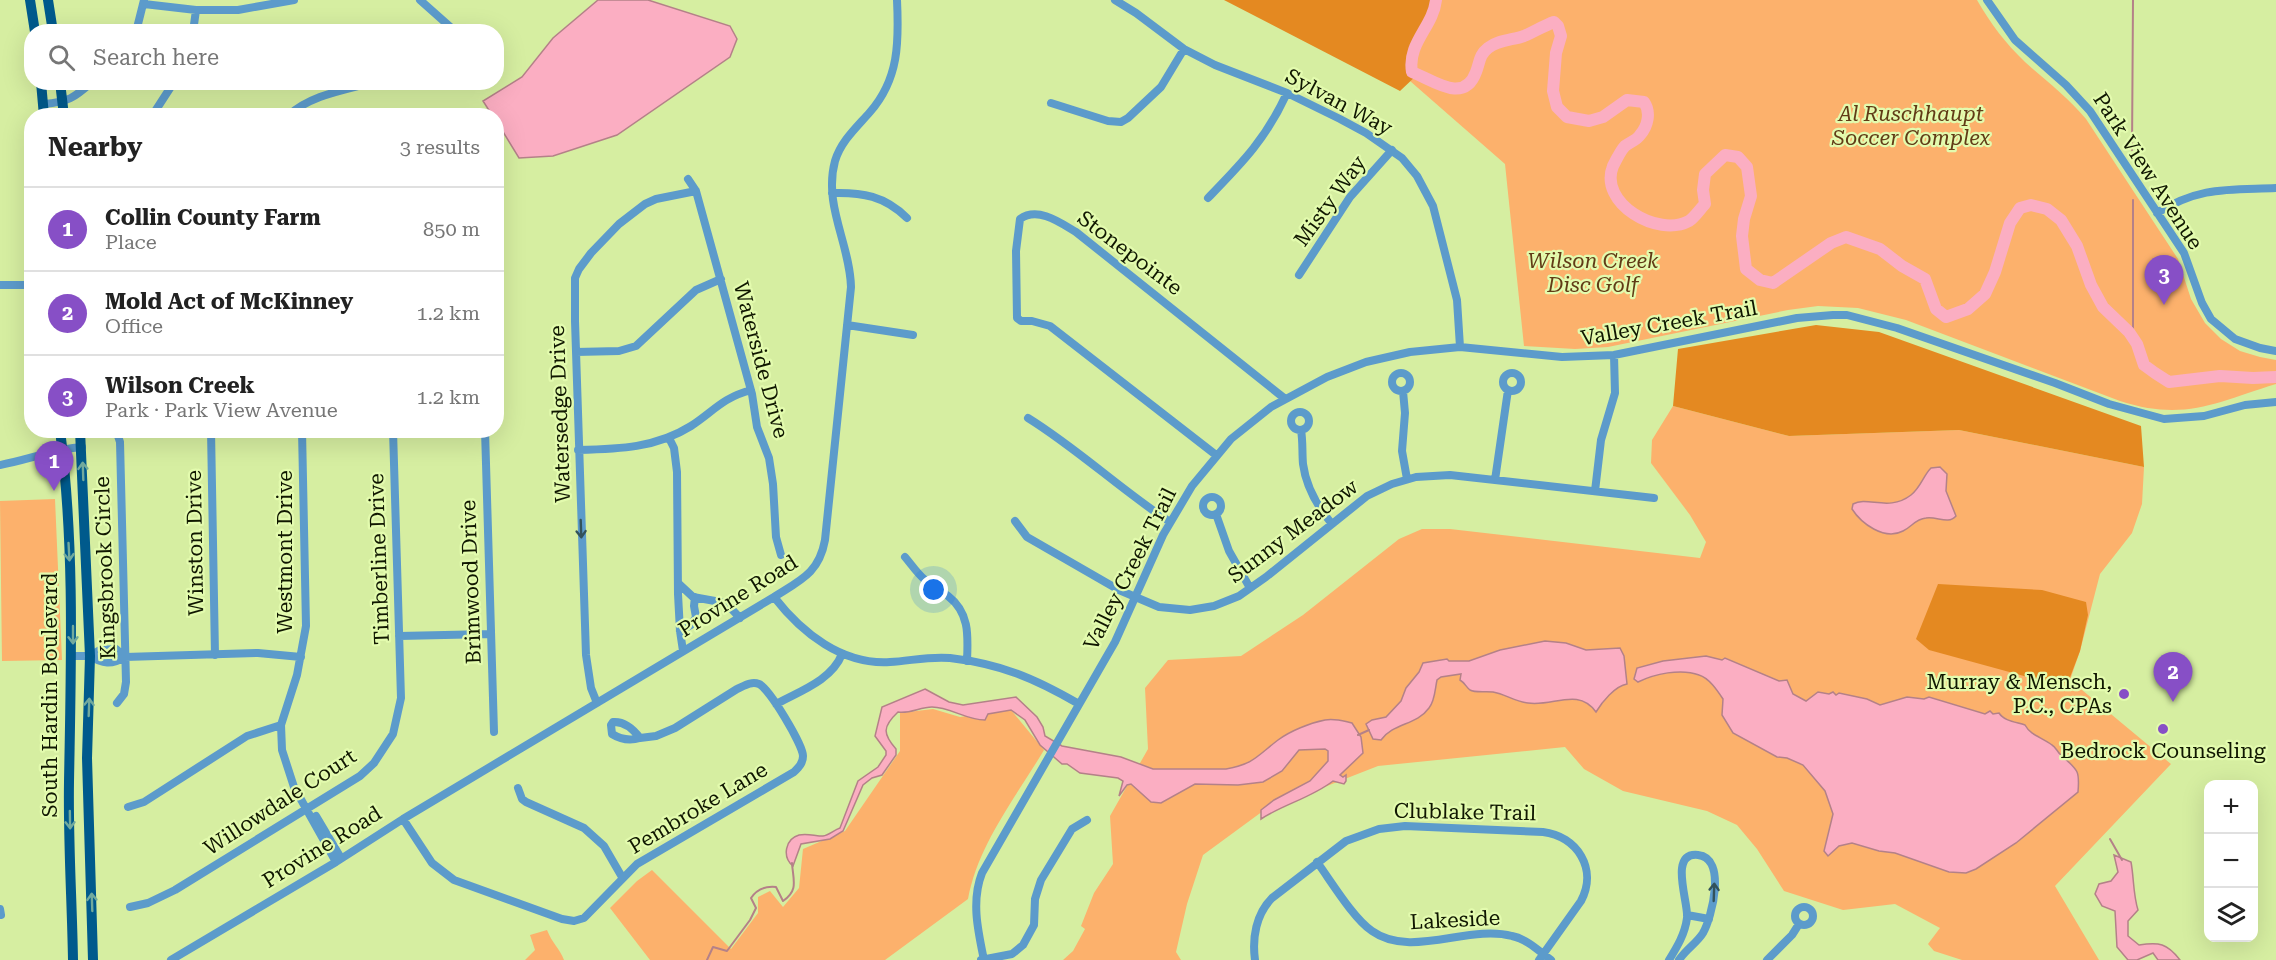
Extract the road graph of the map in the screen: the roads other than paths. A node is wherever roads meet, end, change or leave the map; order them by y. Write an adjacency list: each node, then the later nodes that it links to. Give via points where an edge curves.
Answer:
1 (30, 0): 10 (main road)
2 (48, 0): 11 (main road)
3 (294, 0): 9 (street, via 238,10)
4 (420, 0): 14 (street)
5 (897, 0): 33 (street, Provine Road, via 898,54 893,76 838,153)
6 (1115, 0): 15 (street, Sylvan Way)
7 (1987, 0): 35 (street, Park View Avenue, via 2015,40 2084,103)
8 (144, 2): 9 (street); 12 (street)
9 (196, 10): 13 (street)
10 (34, 24)
11 (52, 24)
12 (138, 24)
13 (194, 24)
14 (447, 24)
15 (1184, 50): 21 (street, Sylvan Way); 23 (street, via 1161,87 1121,122)
16 (42, 90): 24 (main road)
17 (61, 90): 22 (main road)
18 (84, 90): 22 (street)
19 (169, 90): 27 (street)
20 (345, 90): 28 (street)
21 (1287, 93): 29 (street, Sylvan Way); 34 (street, via 1258,144)
22 (62, 103): 24 (street); 26 (main road)
23 (1052, 103)
24 (44, 104): 25 (main road)
25 (44, 108)
26 (63, 108)
27 (157, 108)
28 (298, 108)
29 (1392, 150): 37 (street, Misty Way, via 1350,197); 43 (street, Sylvan Way, via 1417,176 1433,206 1457,300)
30 (688, 179): 32 (street, Waterside Drive)
31 (2276, 188): 35 (street, via 2199,193)
32 (696, 191): 38 (street, Waterside Drive); 45 (street, Watersedge Drive, via 656,199 639,207 583,262 575,278)
33 (832, 193): 36 (street, via 856,192 878,197); 41 (street, Provine Road, via 851,277)
34 (1208, 198)
35 (2157, 213): 44 (street, Park View Avenue, via 2184,253 2211,319 2247,345)
36 (907, 218)
37 (1299, 274)
38 (721, 279): 45 (street, via 696,290 636,346 619,351); 47 (street, Waterside Drive)
39 (0, 285): 40 (street)
40 (24, 285)
41 (847, 325): 42 (street); 80 (street, Provine Road, via 823,554 812,572)
42 (913, 335)
43 (1460, 347): 46 (street, Valley Creek Trail, via 1562,357); 50 (street, Valley Creek Trail, via 1366,362)
44 (2276, 351)
45 (576, 352): 64 (street, Watersedge Drive)
46 (1614, 355): 51 (street, Valley Creek Trail, via 1797,318 1847,315 1897,328 2109,404 2164,419 2204,416); 69 (street, via 1615,393 1601,440)
47 (751, 390): 61 (street, via 726,399); 75 (street, Waterside Drive, via 757,427 771,469)
48 (1508, 390): 68 (street)
49 (1403, 391): 67 (street, via 1402,451)
50 (1284, 398): 65 (street, Valley Creek Trail); 65 (street, Stonepointe, via 1076,232 1040,214 1020,219 1016,250 1017,318 1050,326)
51 (2276, 402)
52 (1028, 418): 73 (street)
53 (1301, 430): 74 (street, via 1308,485)
54 (61, 438): 63 (main road, South Hardin Boulevard)
55 (81, 438): 62 (main road, South Hardin Boulevard)
56 (119, 438): 91 (street, Kingsbrook Circle)
57 (212, 438): 88 (street, Winston Drive)
58 (302, 438): 92 (street, Westmont Drive, via 306,605)
59 (393, 438): 85 (street, Timberline Drive)
60 (485, 438): 84 (street, Brimwood Drive)
61 (669, 438): 64 (street, via 630,448); 77 (street, via 676,458)
62 (82, 447): 63 (street); 90 (main road, South Hardin Boulevard, one-way to 62)
63 (63, 448): 66 (street); 89 (main road, South Hardin Boulevard, one-way to 89)
64 (578, 450): 96 (street, Watersedge Drive, one-way to 96, via 587,672)
65 (1216, 455): 73 (street, Valley Creek Trail)
66 (0, 465)
67 (1407, 479): 68 (street, Sunny Meadow, via 1441,475); 74 (street, Sunny Meadow, via 1372,493)
68 (1495, 480): 69 (street, Sunny Meadow)
69 (1595, 492): 70 (street, Sunny Meadow)
70 (1654, 498)
71 (1215, 514): 78 (street, via 1229,551)
72 (1015, 521): 81 (street, Sunny Meadow, via 1027,537)
73 (1170, 522): 81 (street, Valley Creek Trail)
74 (1332, 524): 78 (street, Sunny Meadow)
75 (781, 555)
76 (905, 557): 93 (street, via 924,580 947,595 961,611 968,634)
77 (678, 584): 79 (street); 83 (street)
78 (1250, 588): 81 (street, Sunny Meadow, via 1222,604 1190,610 1159,607)
79 (695, 597): 82 (street, via 726,603); 83 (street, via 696,618 691,625)
80 (774, 597): 82 (street, Provine Road); 87 (street, via 800,627)
81 (1135, 598): 97 (street, Valley Creek Trail)
82 (740, 618): 86 (street, Provine Road)
83 (680, 628): 86 (street)
84 (490, 634): 85 (street); 100 (street, Brimwood Drive)
85 (399, 636): 94 (street, Timberline Drive)
86 (683, 651): 96 (street, Provine Road)
87 (842, 654): 93 (street, via 873,662 941,657); 98 (street, via 830,673)
88 (215, 655): 91 (street); 92 (street)
89 (73, 656): 90 (street); 115 (main road, South Hardin Boulevard, one-way to 115, via 69,784)
90 (90, 656): 91 (street, via 99,662 116,662); 116 (main road, South Hardin Boulevard, one-way to 90, via 87,758)
91 (124, 657): 95 (street, Kingsbrook Circle, via 126,682)
92 (301, 657): 99 (street, Westmont Drive)
93 (967, 661): 97 (street, via 1025,675)
94 (401, 686): 104 (street, Willowdale Court, via 393,734 379,756 360,776)
95 (117, 703)
96 (597, 703): 105 (street, Provine Road)
97 (1079, 704): 118 (street, Valley Creek Trail, via 980,879 976,904)
98 (776, 705): 101 (street, Pembroke Lane, via 761,684 749,683 675,728); 109 (street, Pembroke Lane, via 801,747 801,766 653,853)
99 (281, 725): 103 (street, via 247,736 144,802); 104 (street, Westmont Drive, via 287,769)
100 (494, 732)
101 (640, 738)
102 (518, 788): 109 (street, via 526,802 595,837)
103 (128, 807)
104 (307, 808): 107 (street, Westmont Drive); 110 (street, Willowdale Court, via 175,890)
105 (403, 819): 107 (street, Provine Road); 109 (street, Pembroke Lane, via 432,863 454,880 568,921 584,918)
106 (1087, 820): 118 (street, via 1072,829 1041,880 1035,899 1034,925 1023,945 1012,954)
107 (338, 860): 117 (street, Provine Road)
108 (1317, 862): 114 (street, Lakeside, via 1364,924 1384,937 1413,941 1501,934 1522,940); 114 (street, Clublake Trail, via 1352,838 1396,826 1555,834 1573,845 1581,856 1587,882 1581,901); 119 (street, Clublake Trail, via 1264,908 1255,934)
109 (622, 877)
110 (130, 907)
111 (1687, 915): 112 (street); 112 (street, one-way to 111, via 1714,898 1713,870 1708,860 1698,855 1686,859 1681,869); 120 (street, via 1682,938)
112 (1709, 919): 121 (street, via 1700,938)
113 (1799, 924): 122 (street)
114 (1545, 958)
115 (73, 960)
116 (93, 960)
117 (171, 960)
118 (983, 960)
119 (1255, 960)
120 (1669, 960)
121 (1679, 960)
122 (1767, 960)

